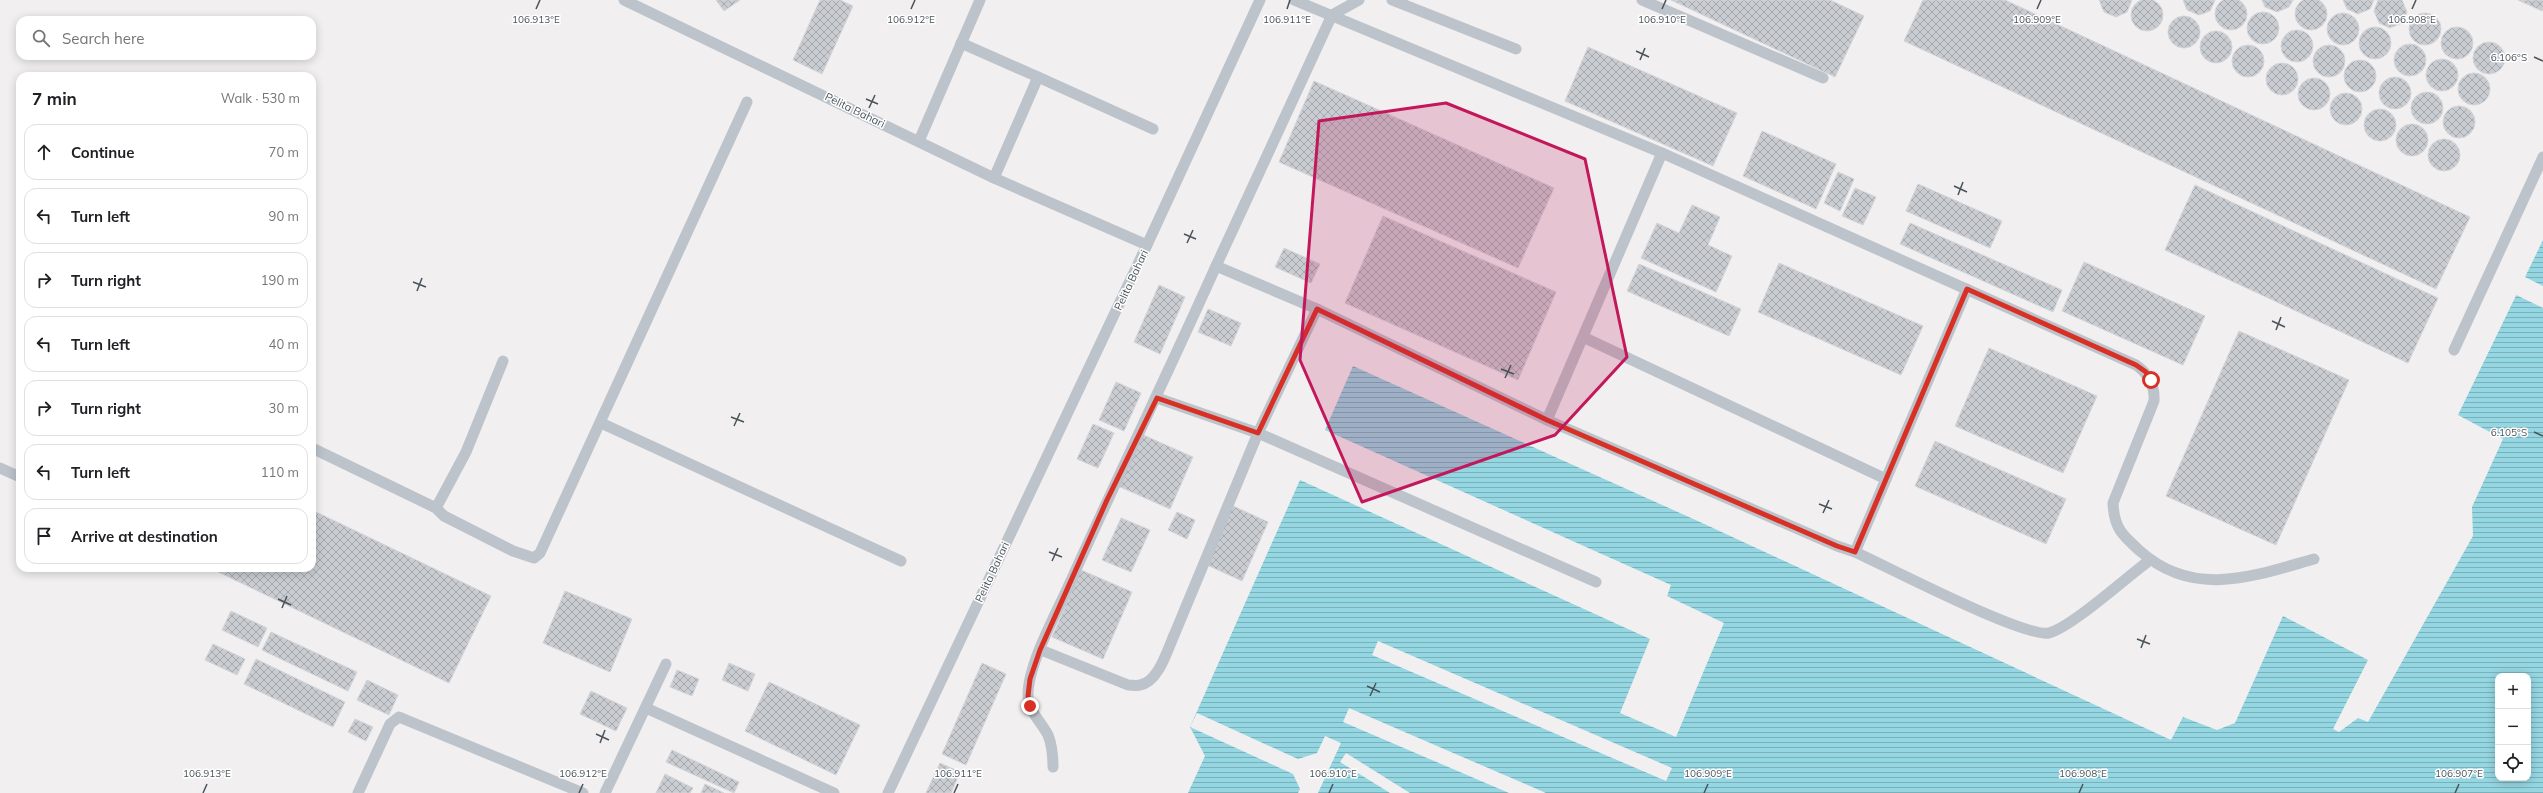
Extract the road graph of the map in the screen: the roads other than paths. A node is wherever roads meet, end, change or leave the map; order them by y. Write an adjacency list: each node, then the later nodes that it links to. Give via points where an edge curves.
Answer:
1 (624, 0): 15 (lane, Pelita Bahari)
2 (980, 0): 9 (lane)
3 (1260, 0): 19 (lane)
4 (1294, 0): 8 (lane)
5 (1359, 0): 8 (lane)
6 (1392, 0): 10 (lane)
7 (1642, 0): 12 (lane)
8 (1332, 15): 16 (lane); 20 (lane)
9 (961, 43): 11 (lane); 15 (lane)
10 (1516, 49)
11 (1038, 78): 14 (lane); 18 (lane)
12 (1823, 78)
13 (747, 102): 28 (lane)
14 (1153, 128)
15 (919, 141): 18 (lane, Pelita Bahari)
16 (1662, 153): 21 (lane); 23 (lane)
17 (2543, 157): 24 (lane)
18 (994, 178): 19 (lane, Pelita Bahari)
19 (1148, 245): 48 (lane, Pelita Bahari)
20 (1216, 266): 22 (lane); 26 (lane)
21 (1967, 289): 33 (lane); 36 (lane, via 2136,365 2146,372 2155,391 2154,401 2113,502 2114,519 2123,536)
22 (1317, 309): 27 (lane); 29 (lane)
23 (1583, 337): 27 (lane); 33 (lane)
24 (2454, 350)
25 (503, 361): 34 (lane, via 466,452)
26 (1157, 398): 29 (lane); 40 (lane, via 1107,500)
27 (1547, 420): 35 (lane)
28 (601, 423): 34 (lane, via 540,553 534,558 506,548 444,516); 38 (lane)
29 (1258, 433): 39 (lane); 40 (lane, via 1175,633 1152,678 1141,685 1128,685)
30 (316, 450): 34 (lane)
31 (0, 468): 32 (lane)
32 (16, 475)
33 (1886, 479): 35 (lane)
34 (436, 508)
35 (1855, 552): 36 (lane, via 2016,627 2048,633 2069,623)
36 (2150, 560): 37 (lane, via 2184,576 2215,581 2244,578)
37 (2314, 560)
38 (901, 561)
39 (1596, 582)
40 (1040, 650): 43 (lane, via 1030,679 1028,696 1030,706 1048,736)
41 (666, 664): 42 (lane)
42 (646, 708): 46 (lane); 47 (lane)
43 (1053, 768)
44 (358, 793): 45 (lane, via 390,724 399,717)
45 (583, 793)
46 (605, 793)
47 (834, 793)
48 (888, 793)

